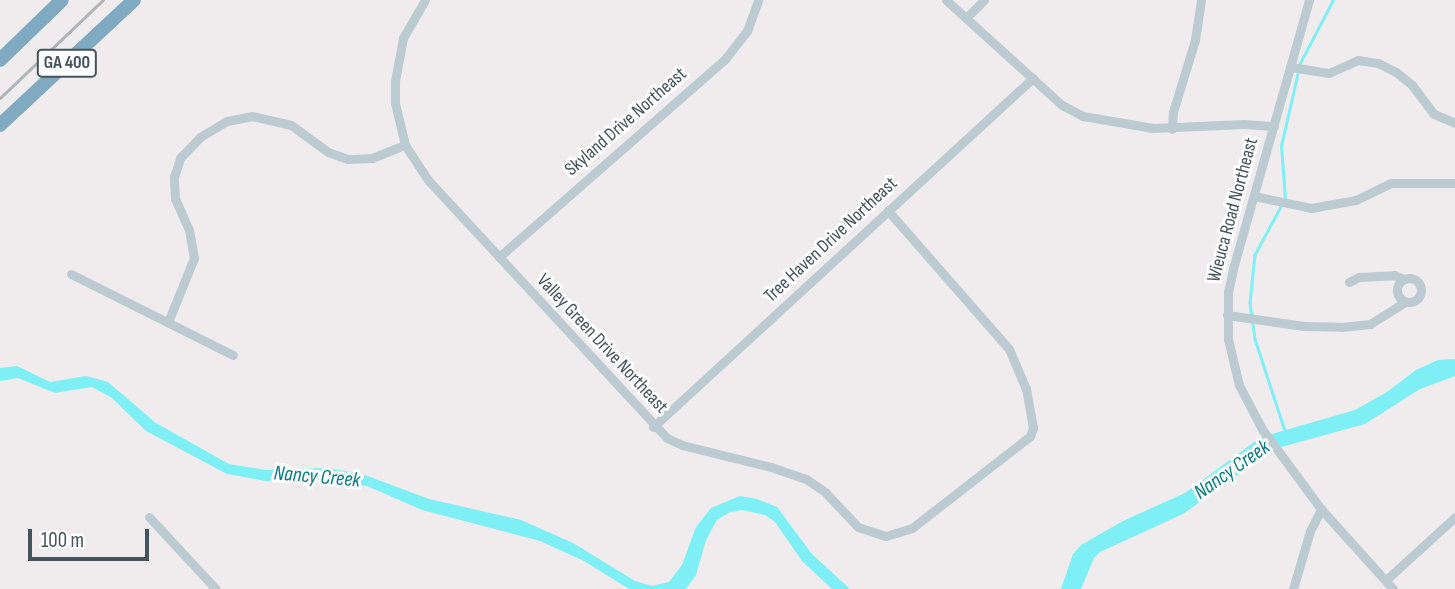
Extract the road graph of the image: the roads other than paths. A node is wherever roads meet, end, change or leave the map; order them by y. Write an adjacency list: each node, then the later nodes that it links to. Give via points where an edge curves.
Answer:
1 (62, 0): 10 (highway, GA 400)
2 (134, 0): 14 (highway, GA 400)
3 (425, 0): 17 (street, Valley Green Drive Northeast, via 398,56 396,103)
4 (758, 0): 21 (street, Skyland Drive Northeast, via 747,31 725,59)
5 (946, 0): 9 (street)
6 (984, 0): 9 (street)
7 (1201, 0): 16 (street)
8 (1309, 0): 11 (street, Wieuca Road Northeast)
9 (967, 17): 12 (street)
10 (0, 60)
11 (1292, 67): 13 (street, via 1329,73 1357,61 1378,62 1412,85 1434,114); 15 (street, Wieuca Road Northeast)
12 (1032, 78): 16 (street, via 1083,117); 20 (street, Tree Haven Drive Northeast)
13 (1455, 123)
14 (0, 125)
15 (1274, 126): 16 (street); 19 (street, Wieuca Road Northeast)
16 (1171, 129)
17 (405, 145): 21 (street, Valley Green Drive Northeast, via 428,180); 27 (street, via 372,158 347,159 328,152 291,125 264,117 227,121 200,137 180,158 174,177 175,199 192,239 194,258)
18 (1455, 183): 19 (street, via 1391,183 1356,200 1311,208)
19 (1254, 196): 26 (street, Wieuca Road Northeast, via 1233,269)
20 (888, 211): 29 (street, Tree Haven Drive Northeast); 29 (street, Valley Green Drive Northeast, via 1009,349 1026,389 1033,428 1030,436 912,528 886,536 859,527 806,479 682,445)
21 (499, 257): 29 (street, Valley Green Drive Northeast)
22 (72, 274): 27 (street)
23 (1404, 279): 24 (street, via 1394,275); 25 (street, via 1397,293); 25 (street, via 1416,280 1422,290 1417,300)
24 (1349, 282)
25 (1405, 302): 26 (street, via 1370,324 1342,327)
26 (1227, 316): 30 (street, Wieuca Road Northeast, via 1232,362 1251,410)
27 (168, 322): 28 (street)
28 (233, 355)
29 (653, 427)
30 (1321, 509): 33 (street, Wieuca Road Northeast); 35 (street)
31 (149, 517): 34 (street)
32 (1455, 517): 33 (street)
33 (1385, 580): 36 (street, Wieuca Road Northeast)
34 (216, 589)
35 (1293, 589)
36 (1394, 589)

